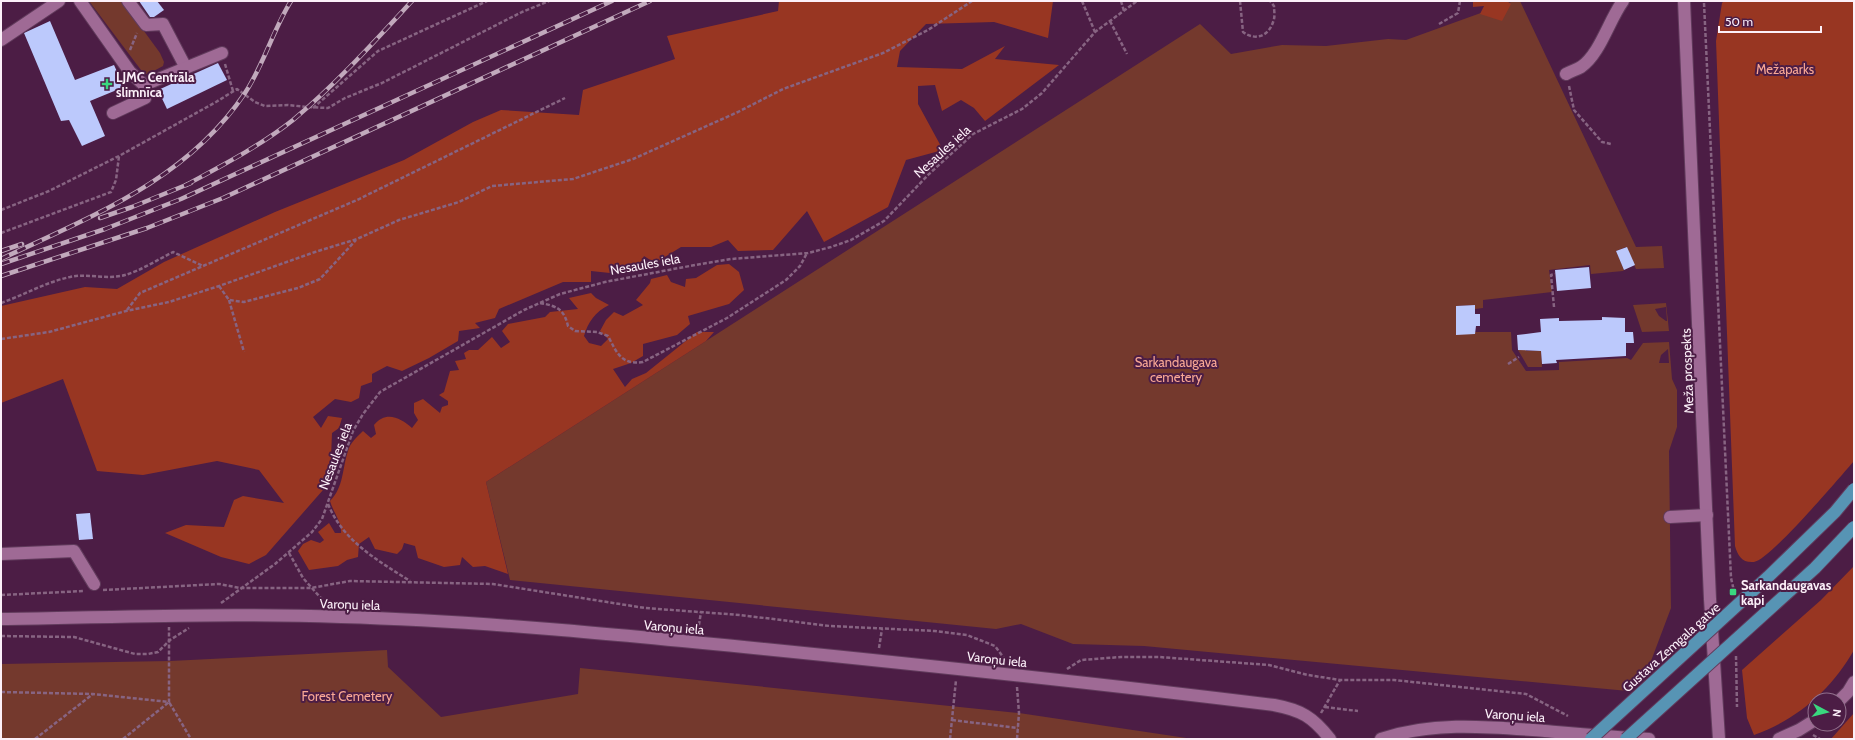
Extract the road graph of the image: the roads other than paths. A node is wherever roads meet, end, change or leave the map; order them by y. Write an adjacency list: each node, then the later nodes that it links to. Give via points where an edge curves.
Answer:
1 (59, 1): 6 (street)
2 (80, 1): 10 (street, via 125,71)
3 (128, 1): 8 (street, via 146,26 163,24)
4 (1622, 1): 9 (street, via 1595,52 1581,67)
5 (1684, 1): 13 (street, Meža prospekts)
6 (1, 40)
7 (222, 53): 8 (street)
8 (186, 68): 10 (street)
9 (1566, 74)
10 (144, 85): 11 (street, via 145,98)
11 (113, 113)
12 (1854, 489): 24 (main road, Gustava Zemgala gatve, bridge, via 1835,512 1768,576)
13 (1706, 515): 14 (street); 27 (street, Meža prospekts)
14 (1670, 517)
15 (1854, 528): 25 (main road, bridge, via 1815,568)
16 (1, 554): 17 (street, via 74,551)
17 (95, 588)
18 (1, 619): 22 (street, Varoņu iela, via 339,616 472,623 697,642 1060,679 1274,705 1301,712 1315,721)
19 (1854, 682): 20 (street)
20 (1847, 693)
21 (1807, 725): 28 (street)
22 (1330, 739)
23 (1381, 739): 26 (street, Varoņu iela, via 1398,733 1450,726)
24 (1591, 739)
25 (1626, 739)
26 (1649, 739)
27 (1719, 739)
28 (1779, 739)

